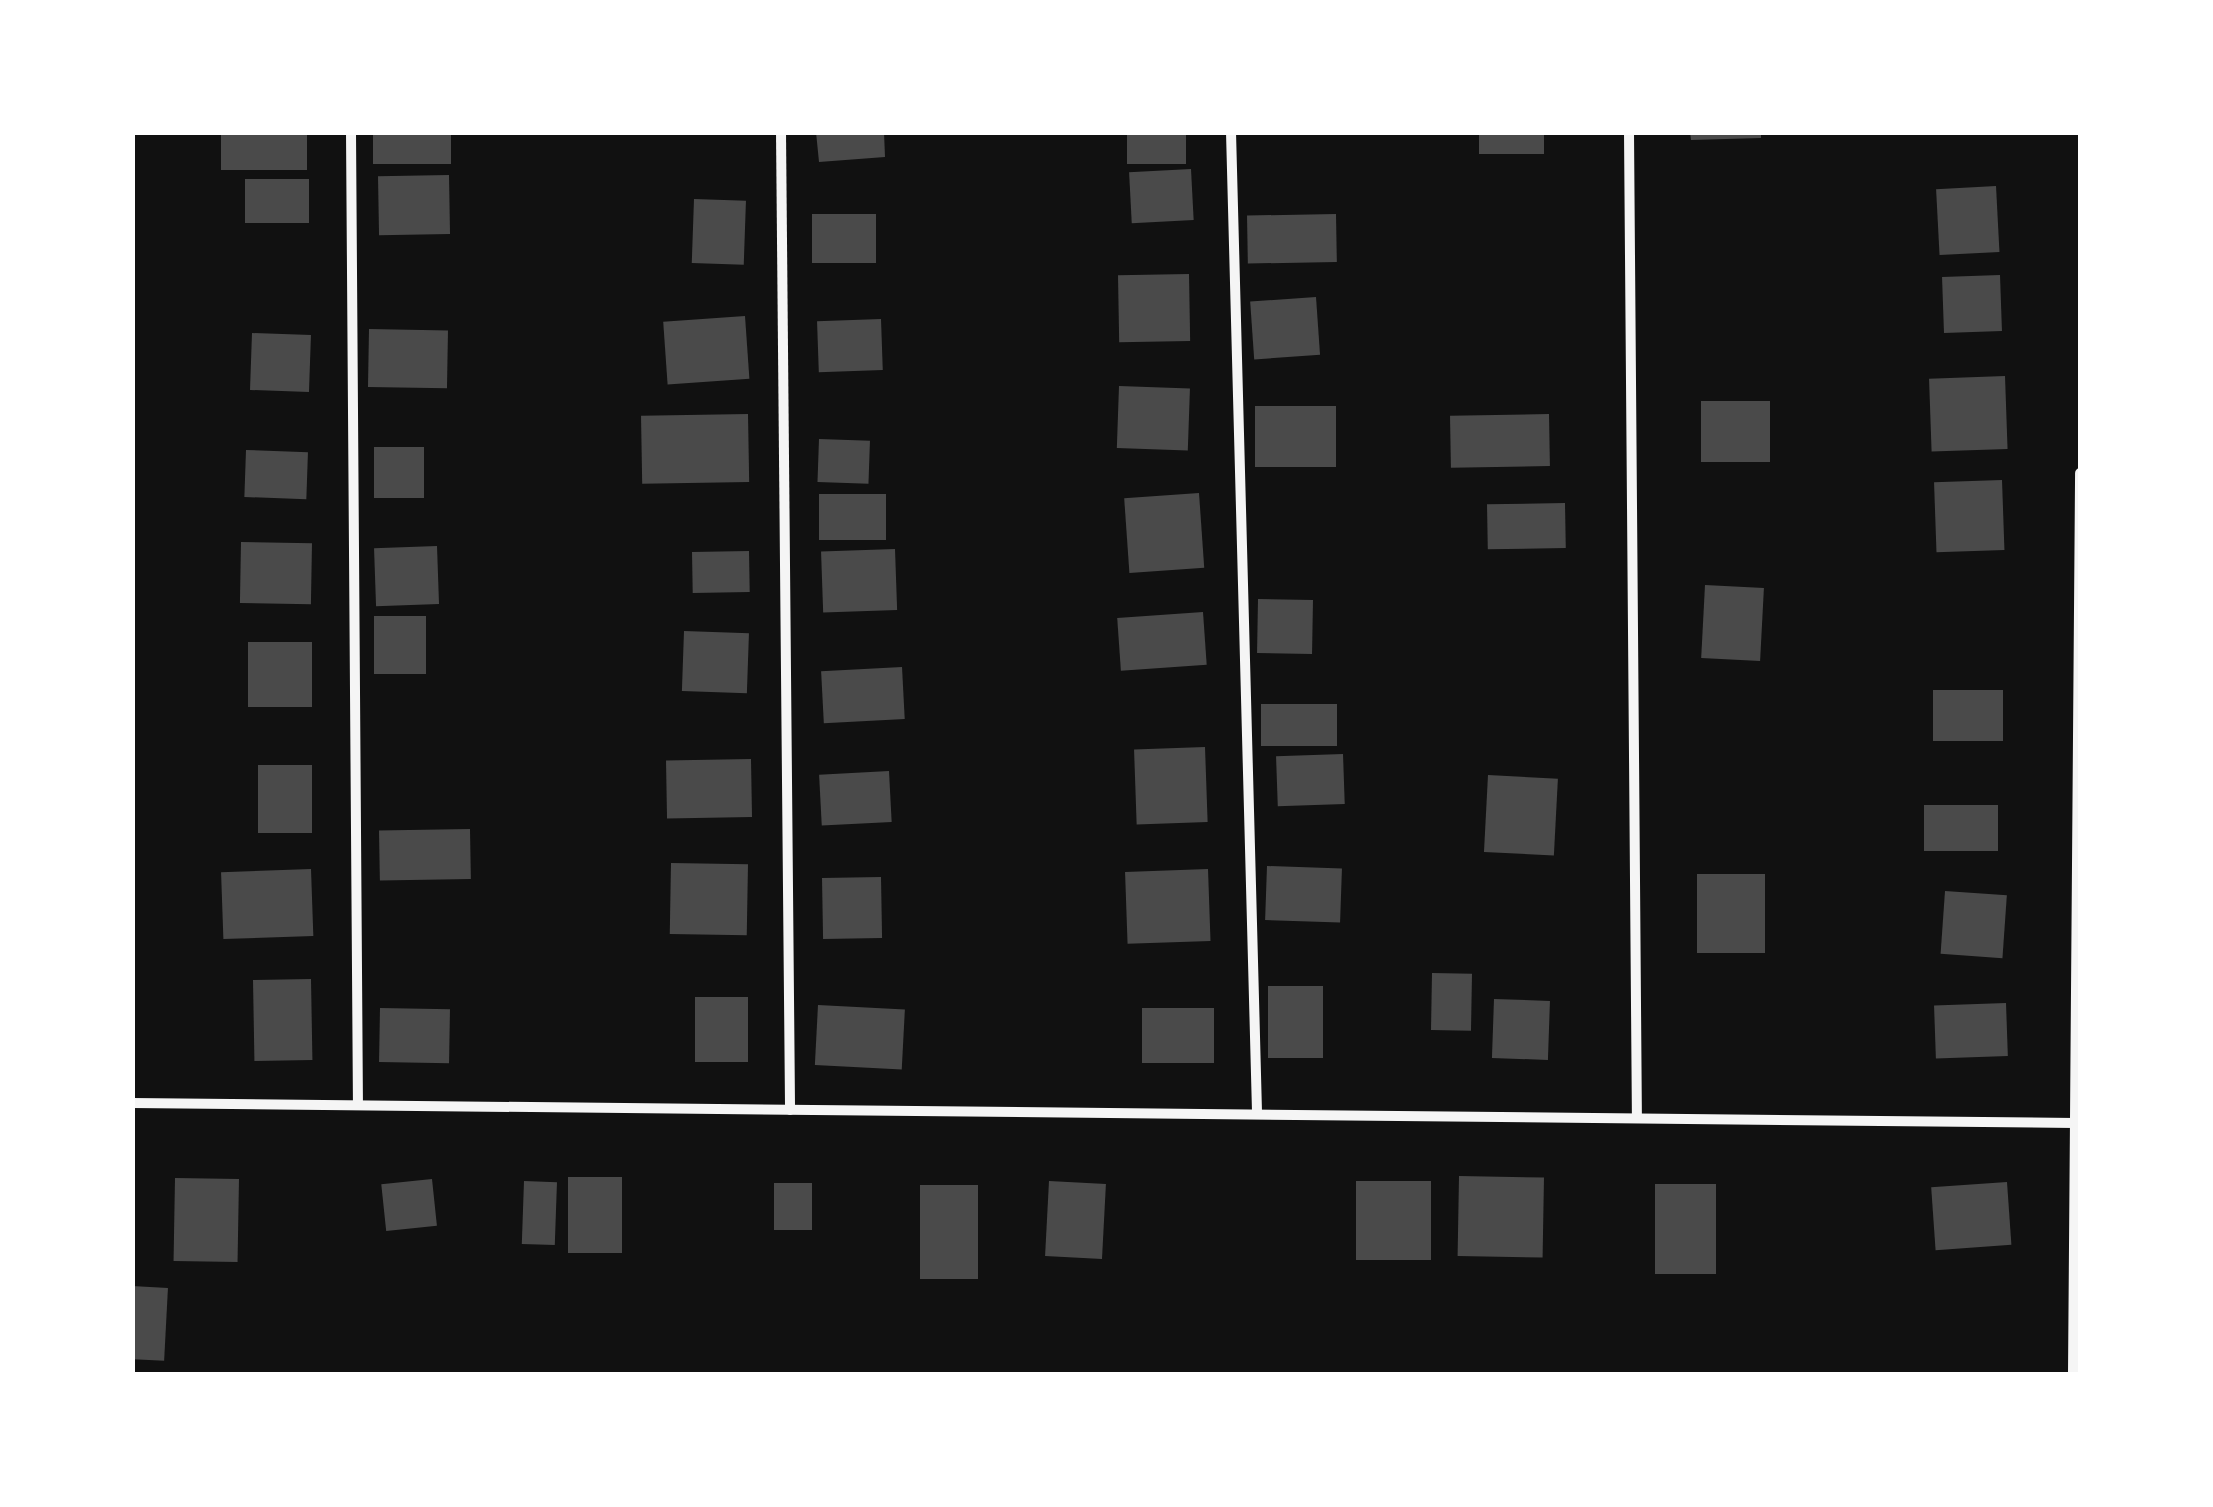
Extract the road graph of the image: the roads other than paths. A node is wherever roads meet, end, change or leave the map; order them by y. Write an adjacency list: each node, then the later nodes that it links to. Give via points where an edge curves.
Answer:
1 (351, 132): 7 (street)
2 (781, 132): 8 (street)
3 (1230, 132): 9 (street)
4 (1629, 132): 10 (street)
5 (2080, 473): 11 (street)
6 (132, 1103): 7 (street)
7 (358, 1106): 8 (street)
8 (790, 1110): 9 (street)
9 (1256, 1114): 10 (street)
10 (1637, 1118): 11 (street)
11 (2075, 1123): 12 (street)
12 (2073, 1374)

